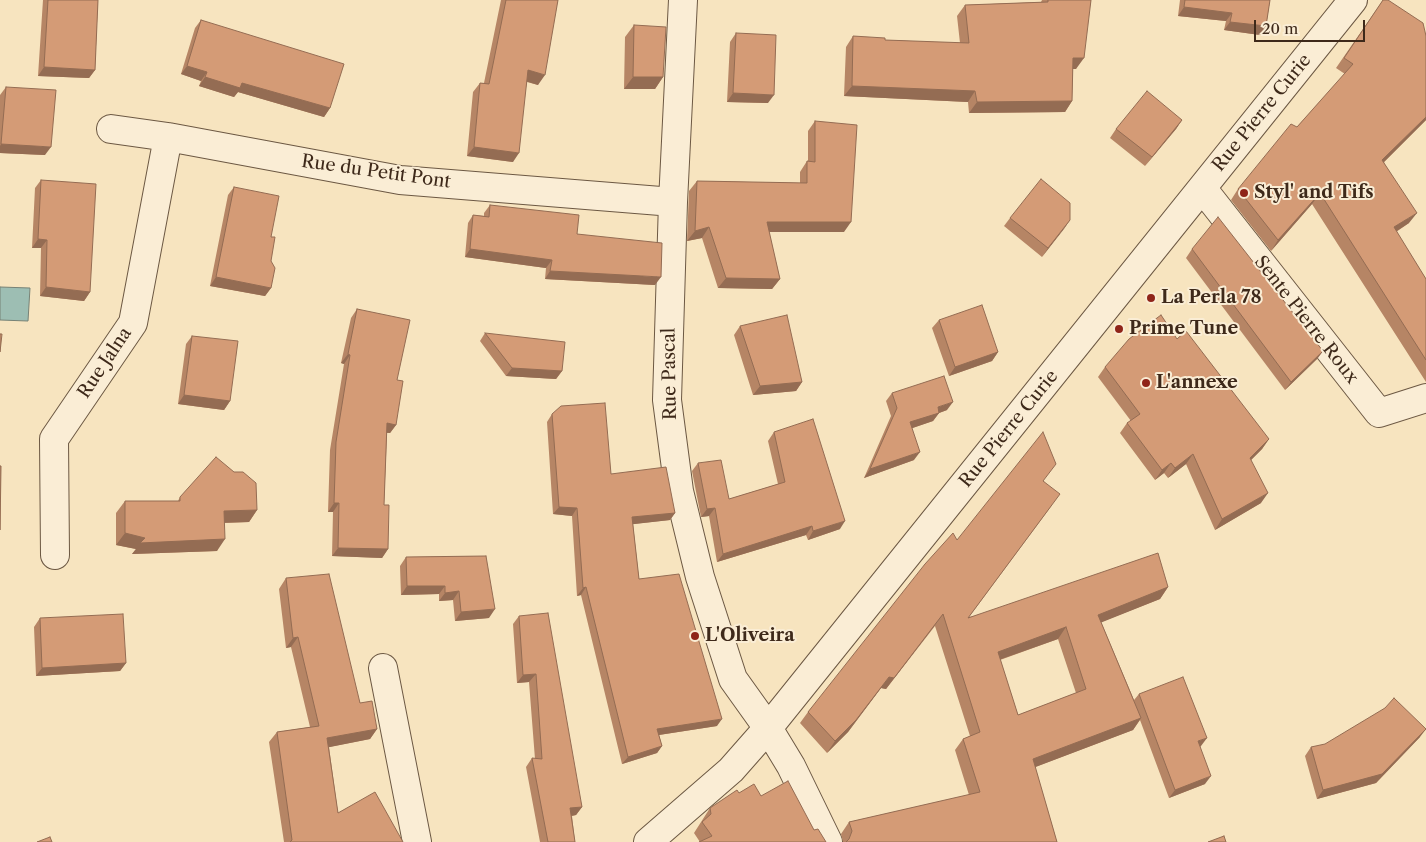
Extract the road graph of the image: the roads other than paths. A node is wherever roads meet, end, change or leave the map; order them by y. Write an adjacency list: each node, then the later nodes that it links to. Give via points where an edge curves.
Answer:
1 (683, 0): 6 (street, Rue Pascal)
2 (1353, 0): 5 (street, Rue Pierre Curie)
3 (111, 129): 4 (street, Rue du Petit Pont)
4 (168, 137): 6 (street, Rue du Petit Pont, via 400,180); 8 (street, Rue Jalna, via 133,323 54,439)
5 (1202, 188): 7 (street, Sente Pierre Roux, via 1379,413); 10 (street, Rue Pierre Curie)
6 (673, 202): 10 (street, Rue Pascal, via 667,400 679,491 700,577 733,679)
7 (1426, 398)
8 (54, 555)
9 (383, 668): 11 (street)
10 (768, 728): 12 (street, Rue Pierre Curie, via 731,770); 13 (street, Rue Pascal, via 791,766)
11 (417, 842)
12 (648, 842)
13 (828, 842)

